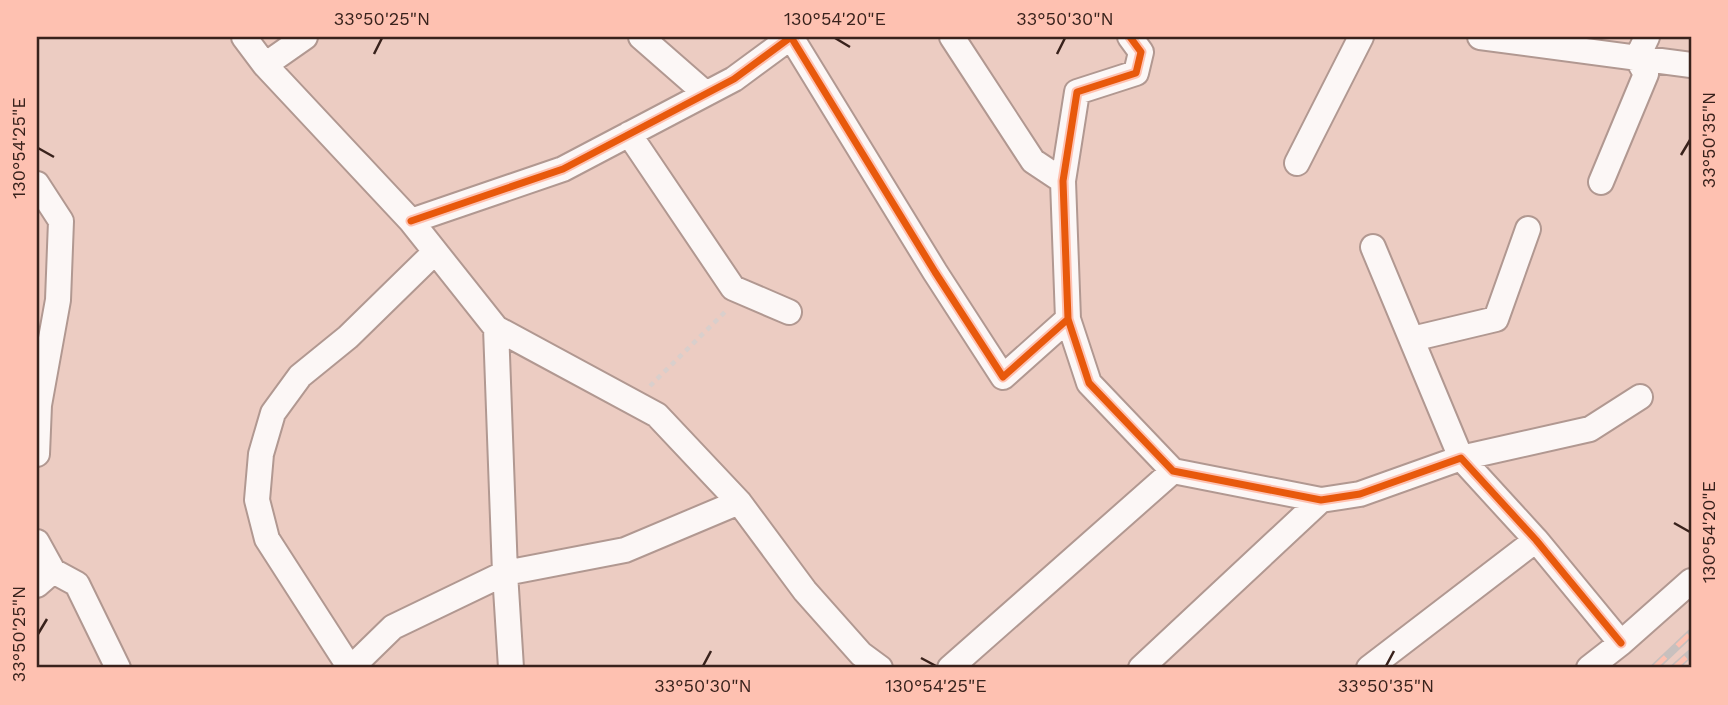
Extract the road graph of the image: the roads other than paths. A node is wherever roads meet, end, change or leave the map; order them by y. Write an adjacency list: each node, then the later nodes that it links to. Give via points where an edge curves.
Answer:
1 (244, 37): 10 (street)
2 (305, 37): 10 (street)
3 (641, 37): 12 (street)
4 (952, 37): 15 (street, via 1033,161)
5 (1130, 37): 15 (street, via 1141,52 1136,74 1077,92)
6 (1361, 37): 14 (street)
7 (1479, 37): 8 (street)
8 (1570, 43): 9 (street)
9 (1642, 47): 11 (street); 16 (street, via 1646,74)
10 (265, 65): 18 (street)
11 (1691, 65)
12 (705, 93): 13 (street); 23 (street, via 734,79 791,37 1003,377)
13 (629, 134): 18 (street, via 563,169); 22 (street, via 733,288)
14 (1297, 163)
15 (1063, 181): 23 (street)
16 (1601, 182)
17 (37, 184): 27 (street, via 61,221 58,300)
18 (411, 221): 21 (street)
19 (1528, 229): 25 (street, via 1496,320)
20 (1373, 247): 25 (street)
21 (435, 252): 24 (street); 41 (street, via 348,337 300,376 273,413 261,454 257,500 267,539)
22 (789, 312)
23 (1068, 319): 30 (street, via 1089,383)
24 (496, 328): 32 (street, via 657,415); 35 (street)
25 (1412, 339): 29 (street)
26 (1640, 397): 29 (street, via 1591,429)
27 (38, 403): 28 (street)
28 (37, 454)
29 (1461, 458): 31 (street, via 1360,494); 33 (street)
30 (1173, 471): 31 (street); 43 (street)
31 (1321, 500): 44 (street)
32 (739, 502): 35 (street, via 625,550); 39 (street)
33 (1536, 540): 38 (street); 45 (street)
34 (37, 542): 36 (street)
35 (505, 573): 41 (street, via 393,627); 42 (street)
36 (45, 578): 40 (street, via 77,584)
37 (1691, 580): 38 (street)
38 (1621, 643): 46 (street)
39 (864, 663)
40 (118, 668)
41 (350, 668)
42 (511, 668)
43 (950, 668)
44 (1141, 668)
45 (1369, 668)
46 (1589, 668)

